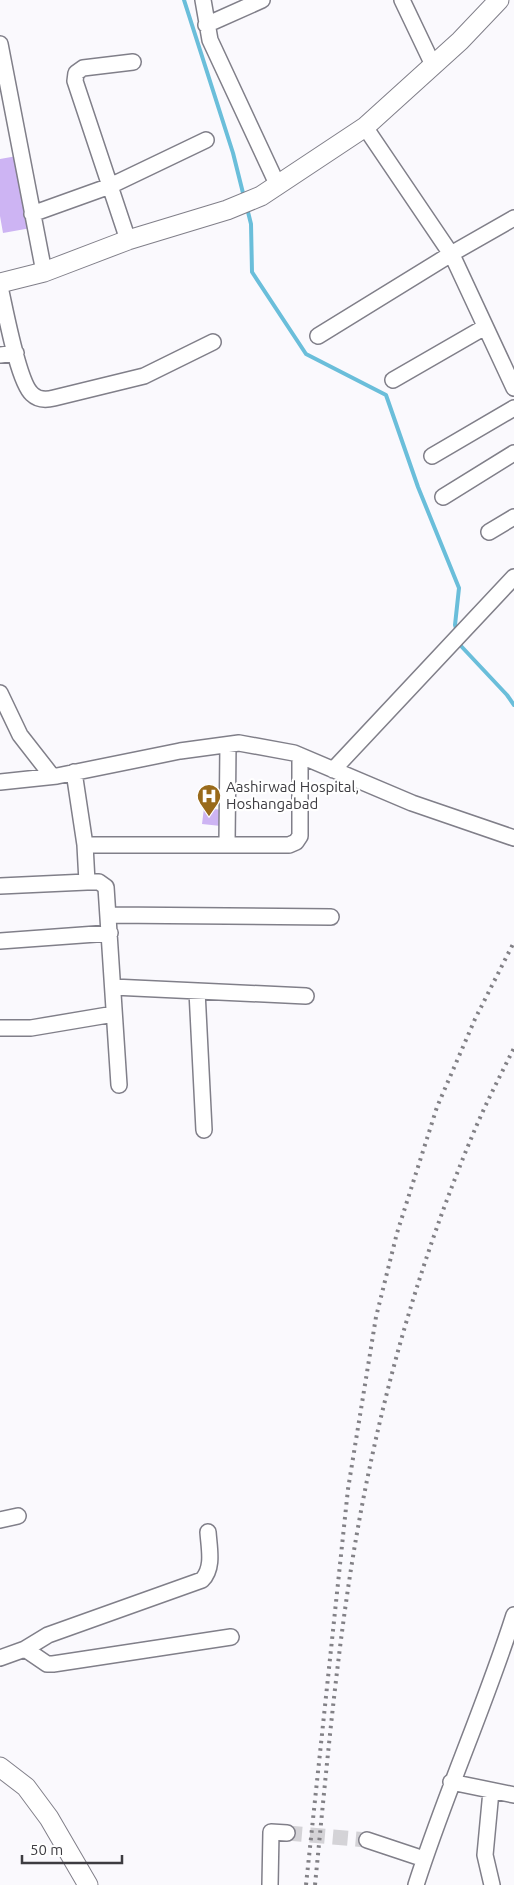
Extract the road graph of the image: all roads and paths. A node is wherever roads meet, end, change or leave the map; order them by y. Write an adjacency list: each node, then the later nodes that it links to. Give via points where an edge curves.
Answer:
1 (203, 0): 5 (street)
2 (262, 0): 5 (street)
3 (402, 0): 8 (street)
4 (499, 0): 8 (main road)
5 (206, 24): 12 (street, via 210,40)
6 (0, 44): 13 (street)
7 (133, 62): 11 (street, via 83,68 75,76 75,85)
8 (433, 65): 9 (main road)
9 (365, 127): 12 (main road); 16 (street)
10 (206, 140): 11 (street)
11 (110, 186): 13 (street); 15 (street)
12 (278, 186): 15 (main road, via 227,210)
13 (32, 214): 17 (street)
14 (514, 218): 16 (street)
15 (128, 240): 17 (main road)
16 (451, 254): 19 (street); 20 (street)
17 (44, 272): 18 (main road)
18 (0, 285): 22 (street)
19 (485, 327): 24 (street); 25 (street)
20 (318, 336)
21 (213, 342): 22 (street, via 144,376 47,400 39,399 26,388)
22 (16, 352): 23 (street)
23 (0, 355)
24 (392, 380)
25 (514, 388)
26 (514, 408): 28 (street)
27 (514, 452): 29 (street)
28 (432, 456)
29 (443, 497)
30 (513, 520): 31 (street)
31 (489, 532)
32 (514, 577): 36 (street)
33 (0, 693): 38 (street, via 20,735)
34 (228, 745): 35 (street, via 239,743); 37 (street); 41 (street)
35 (300, 756): 36 (street); 41 (street, via 300,836 296,842 289,845)
36 (333, 770): 40 (street)
37 (74, 772): 38 (street); 42 (street)
38 (52, 776): 39 (street)
39 (0, 782)
40 (514, 838)
41 (227, 843): 42 (street)
42 (84, 845): 43 (street)
43 (87, 882): 44 (street); 45 (street, via 99,882 106,887)
44 (0, 886)
45 (110, 915): 46 (street); 47 (street)
46 (331, 917)
47 (110, 933): 48 (street); 49 (street)
48 (0, 940)
49 (113, 987): 50 (street); 52 (street)
50 (197, 991): 51 (street); 55 (street)
51 (306, 996)
52 (114, 1014): 53 (street, via 31,1028); 54 (street)
53 (0, 1028)
54 (119, 1086)
55 (204, 1130)
56 (18, 1516): 57 (street)
57 (0, 1520)
58 (208, 1532): 61 (street, via 210,1568 202,1580 48,1635)
59 (514, 1615): 64 (street, via 498,1666)
60 (231, 1637): 61 (street, via 53,1664 47,1664)
61 (26, 1650): 62 (street)
62 (0, 1658)
63 (0, 1768): 70 (main road, via 26,1788 49,1818)
64 (452, 1782): 65 (street); 69 (street)
65 (491, 1791): 66 (street); 73 (street, via 485,1855)
66 (514, 1794)
67 (287, 1833): 71 (street, via 271,1832)
68 (367, 1840): 69 (street)
69 (424, 1859): 72 (street)
70 (88, 1885)
71 (270, 1885)
72 (416, 1885)
73 (492, 1885)

